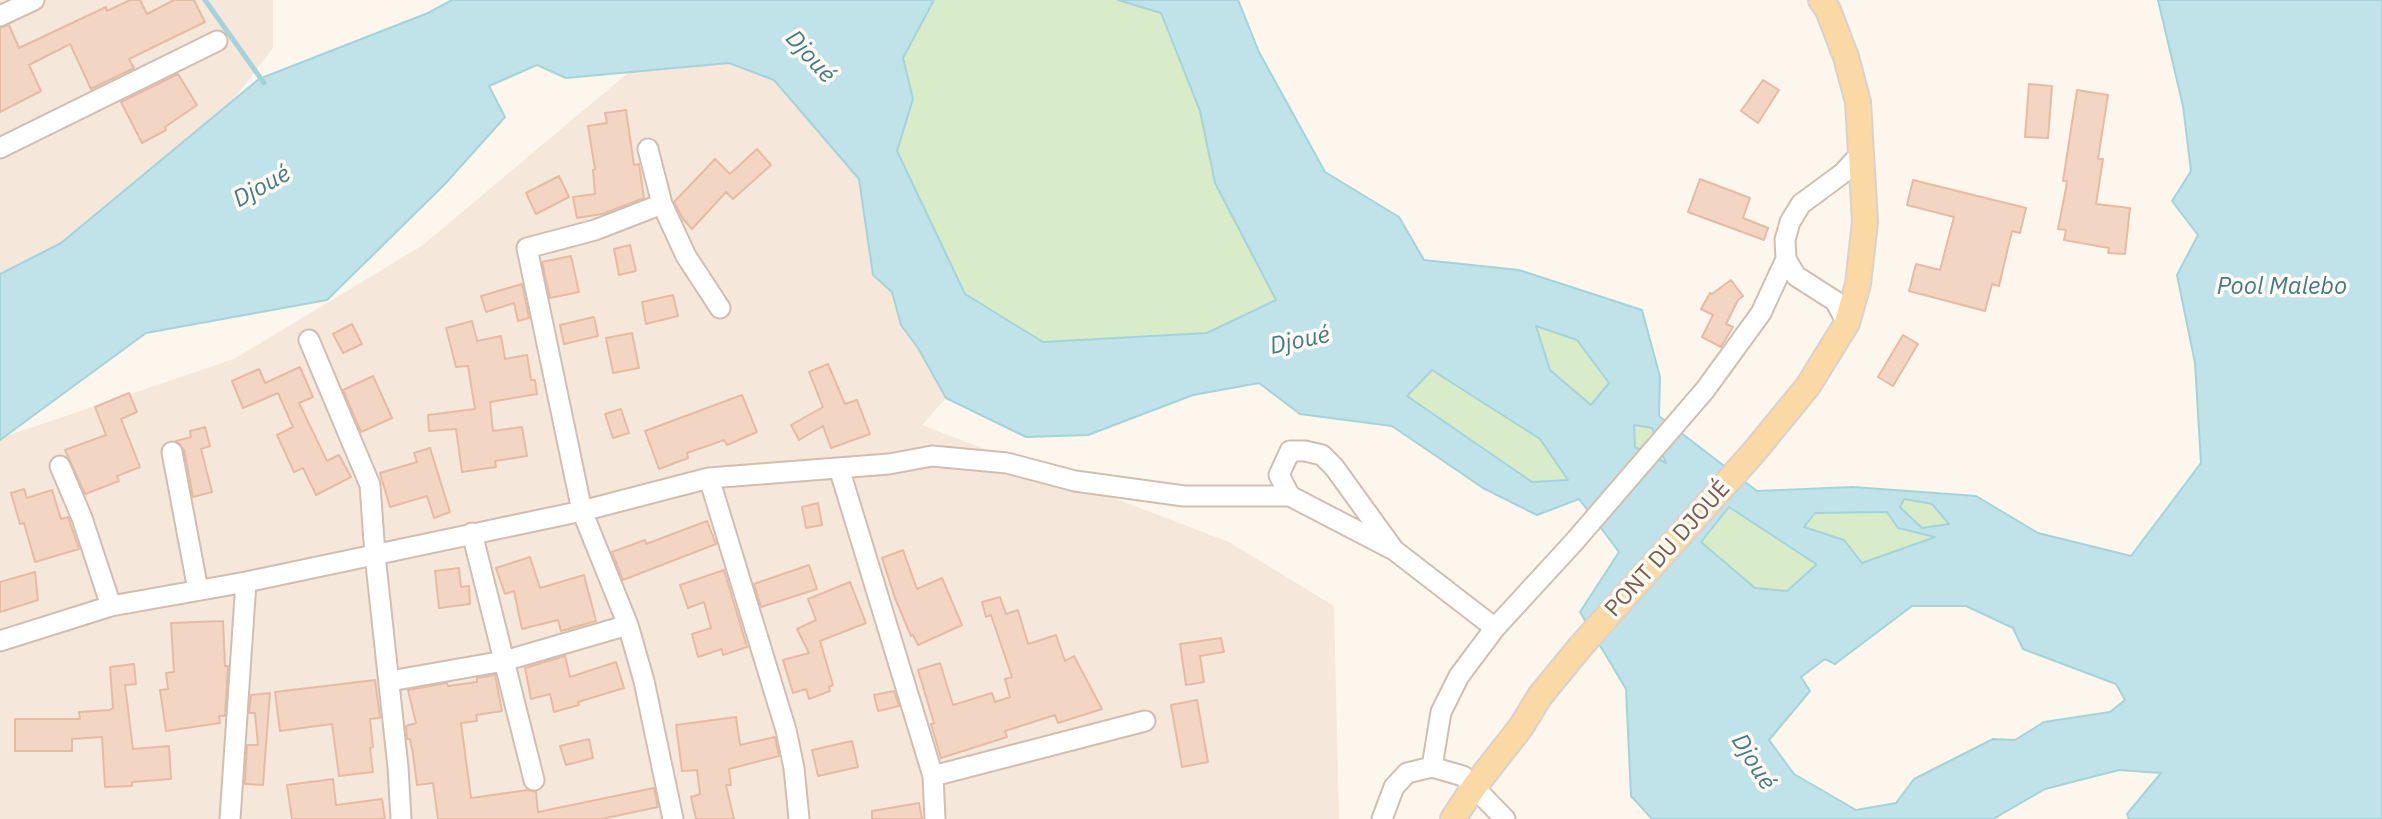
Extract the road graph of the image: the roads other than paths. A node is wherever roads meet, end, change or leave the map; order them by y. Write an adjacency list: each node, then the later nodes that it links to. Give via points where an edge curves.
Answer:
1 (34, 0): 3 (street)
2 (1821, 0): 7 (main road, PONT DU DJOUÉ, via 1849,68 1858,102)
3 (0, 16)
4 (217, 41): 5 (street)
5 (0, 148)
6 (648, 149): 8 (street)
7 (1862, 152): 9 (street, via 1843,173 1801,204 1785,240); 11 (main road, PONT DU DJOUÉ, via 1866,222 1858,284)
8 (662, 204): 10 (street, via 686,256); 18 (street, via 594,230 527,248)
9 (1786, 259): 11 (street, via 1796,276 1835,301); 26 (street, via 1761,313 1705,390)
10 (720, 308)
11 (1847, 323): 34 (main road, PONT DU DJOUÉ, via 1808,386 1755,452 1540,696 1516,709)
12 (309, 340): 21 (street, via 370,485)
13 (172, 452): 23 (street)
14 (60, 466): 24 (street)
15 (839, 468): 16 (street); 17 (street, via 932,456 1007,463 1075,481 1184,496); 32 (street)
16 (709, 478): 18 (street); 38 (street, via 786,730)
17 (1290, 496): 20 (street); 20 (street, via 1279,475 1290,451 1322,455)
18 (582, 511): 19 (street); 25 (street)
19 (472, 533): 21 (street); 28 (street)
20 (1394, 550): 26 (street)
21 (375, 555): 22 (street); 29 (street)
22 (246, 582): 23 (street); 35 (street)
23 (198, 590): 24 (street)
24 (111, 606): 27 (street)
25 (628, 625): 28 (street); 37 (street)
26 (1495, 628): 31 (street, via 1459,676 1441,712)
27 (0, 641)
28 (504, 661): 29 (street); 33 (street)
29 (390, 681): 36 (street)
30 (1145, 721): 32 (street)
31 (1432, 767): 34 (street); 40 (street, via 1407,773 1394,788)
32 (933, 776): 39 (street)
33 (534, 780)
34 (1468, 781): 41 (main road); 42 (main road); 43 (street)
35 (230, 819)
36 (401, 819)
37 (673, 819)
38 (799, 819)
39 (935, 819)
40 (1382, 819)
41 (1435, 819)
42 (1453, 819)
43 (1504, 819)

